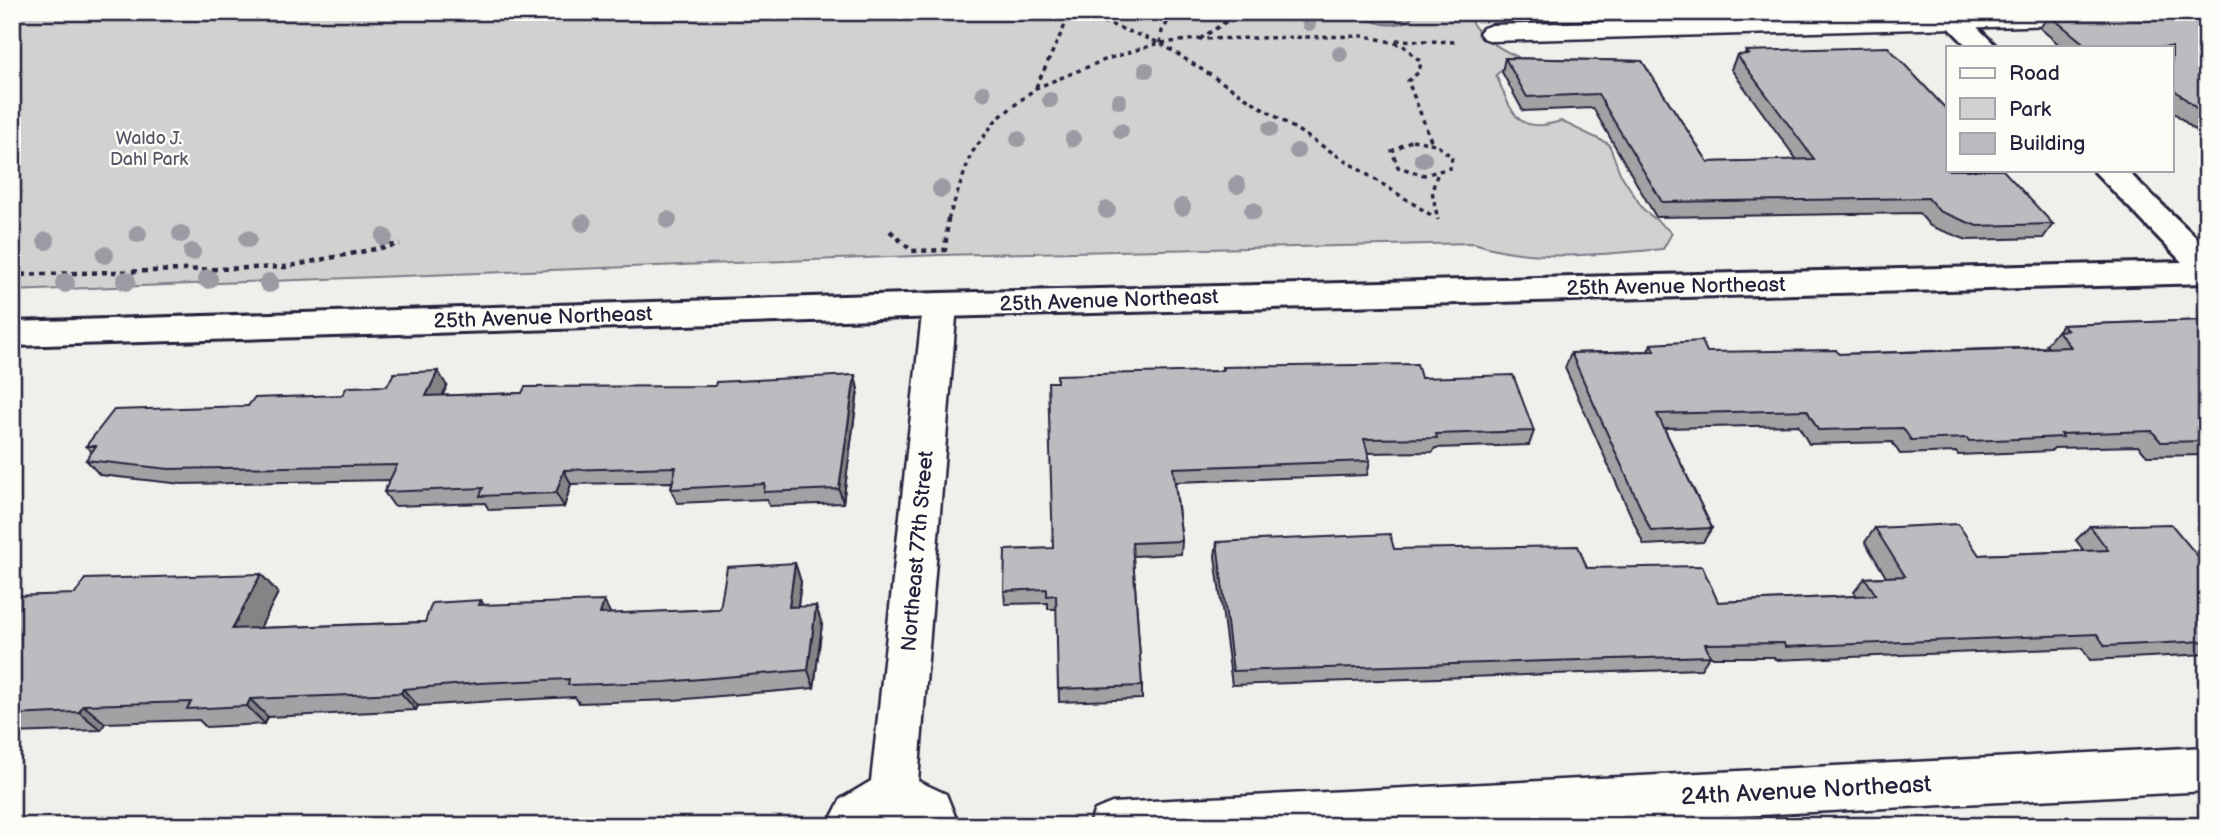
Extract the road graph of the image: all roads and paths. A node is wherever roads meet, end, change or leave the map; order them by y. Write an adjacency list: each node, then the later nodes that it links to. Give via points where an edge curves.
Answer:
1 (1076, 12): 10 (path); 12 (path, via 1066,23)
2 (1174, 12): 10 (path, via 1161,31)
3 (1234, 12): 7 (path)
4 (2127, 15): 5 (street)
5 (1951, 16): 6 (street); 11 (main road)
6 (1492, 33)
7 (1199, 39): 8 (path, via 1366,36); 10 (path)
8 (1388, 40): 9 (path); 13 (path, via 1418,55 1421,68 1409,81)
9 (1461, 42)
10 (1160, 43): 12 (path); 16 (path)
11 (1982, 46)
12 (1036, 88): 18 (path, via 996,120 971,154 949,214 946,250 912,251)
13 (1433, 143): 15 (path, via 1452,157 1451,168); 15 (path, via 1404,142 1392,150 1392,156 1407,172)
14 (2110, 172): 20 (main road)
15 (1437, 175): 17 (path, via 1432,191)
16 (1431, 215)
17 (1438, 220)
18 (890, 231)
19 (400, 244): 21 (path, via 285,267)
20 (2207, 270): 22 (main road, 25th Avenue Northeast)
21 (12, 275)
22 (940, 305): 23 (main road, 25th Avenue Northeast); 25 (street, Northeast 77th Street)
23 (12, 334)
24 (2207, 769): 28 (street, 24th Avenue Northeast)
25 (893, 797): 26 (street, via 873,802); 27 (street, via 918,801 929,810)
26 (851, 826)
27 (935, 826)
28 (1112, 826)

